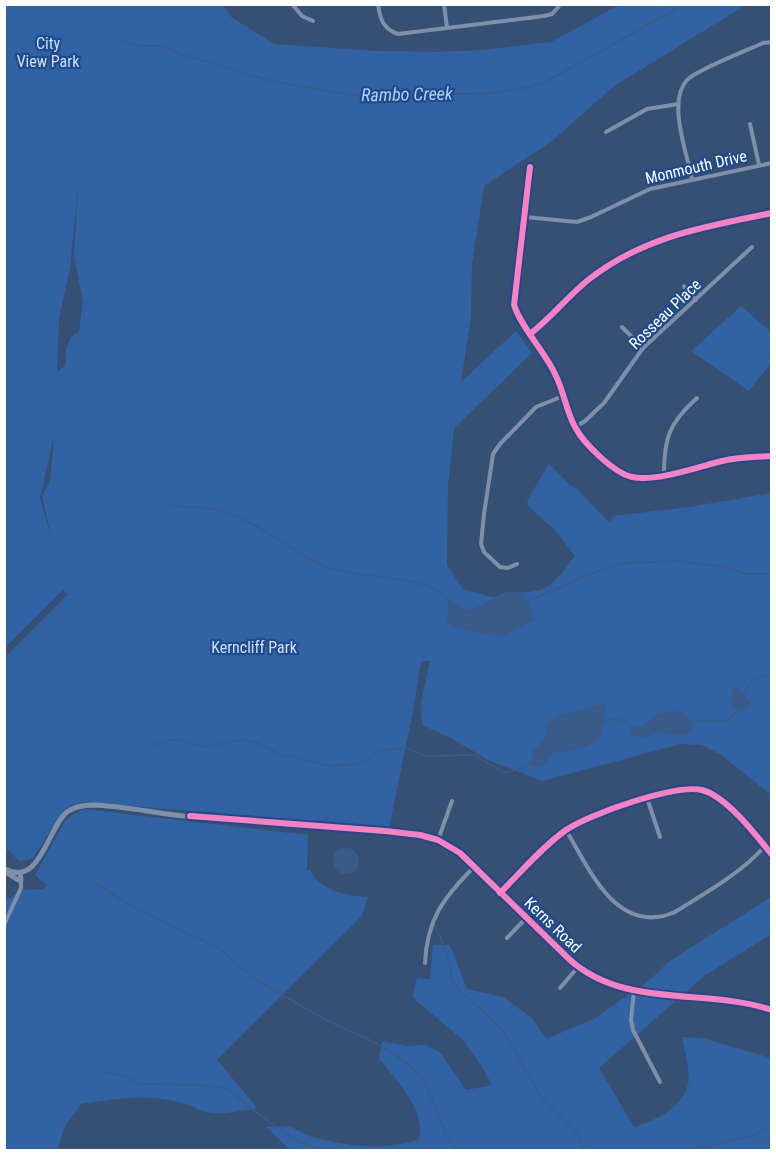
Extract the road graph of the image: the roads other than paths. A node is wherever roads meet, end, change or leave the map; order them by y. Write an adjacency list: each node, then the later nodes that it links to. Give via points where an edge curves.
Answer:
1 (292, 4): 5 (street, via 302,16)
2 (378, 4): 6 (street, via 380,19 394,33)
3 (444, 4): 6 (street)
4 (561, 4): 6 (street, via 544,16)
5 (313, 21)
6 (447, 28)
7 (771, 42): 8 (street, via 688,79)
8 (678, 104): 10 (street, via 646,109); 14 (street)
9 (750, 124): 12 (street)
10 (606, 132)
11 (771, 163): 12 (street, Monmouth Drive)
12 (759, 165): 14 (street, Monmouth Drive)
13 (530, 168): 16 (street)
14 (692, 179): 16 (street, Monmouth Drive, via 650,189 577,222)
15 (771, 213): 21 (street, via 677,233 633,251 587,281)
16 (525, 217): 21 (street, via 514,305)
17 (752, 247): 19 (street, Rosseau Place)
18 (684, 286): 19 (street)
19 (696, 300): 22 (street, Rosseau Place)
20 (622, 327): 22 (street)
21 (530, 334): 23 (street, via 546,356)
22 (643, 348): 25 (street, Rosseau Place, via 604,403)
23 (563, 396): 25 (street); 28 (street, via 536,407 493,454 482,544 484,552 500,567)
24 (698, 398): 27 (street, via 677,417 667,436)
25 (575, 427): 27 (street, via 621,473 635,477)
26 (771, 456): 27 (street, via 744,457)
27 (664, 475)
28 (517, 564)
29 (647, 798): 31 (street); 32 (street); 34 (street, via 677,790 703,790 729,806)
30 (452, 801): 33 (street)
31 (566, 830): 34 (street, via 606,894 618,906 639,916 675,912 750,863); 39 (street)
32 (660, 837)
33 (438, 840): 36 (street, Kerns Road); 38 (street, Kerns Road, via 385,831 93,805 77,807 63,817 38,859)
34 (765, 846): 35 (street)
35 (771, 855)
36 (474, 867): 39 (street, Kerns Road); 43 (street, via 450,890 437,911 426,942)
37 (5, 869): 38 (street)
38 (20, 877): 41 (street, via 21,888)
39 (500, 893): 40 (street, Kerns Road)
40 (526, 918): 42 (street); 44 (street, Kerns Road)
41 (4, 925)
42 (507, 938)
43 (425, 963)
44 (578, 968): 45 (street); 46 (street, Kerns Road)
45 (560, 988)
46 (633, 990): 47 (street, Kerns Road); 48 (street, via 633,1030)
47 (771, 1010)
48 (660, 1082)

